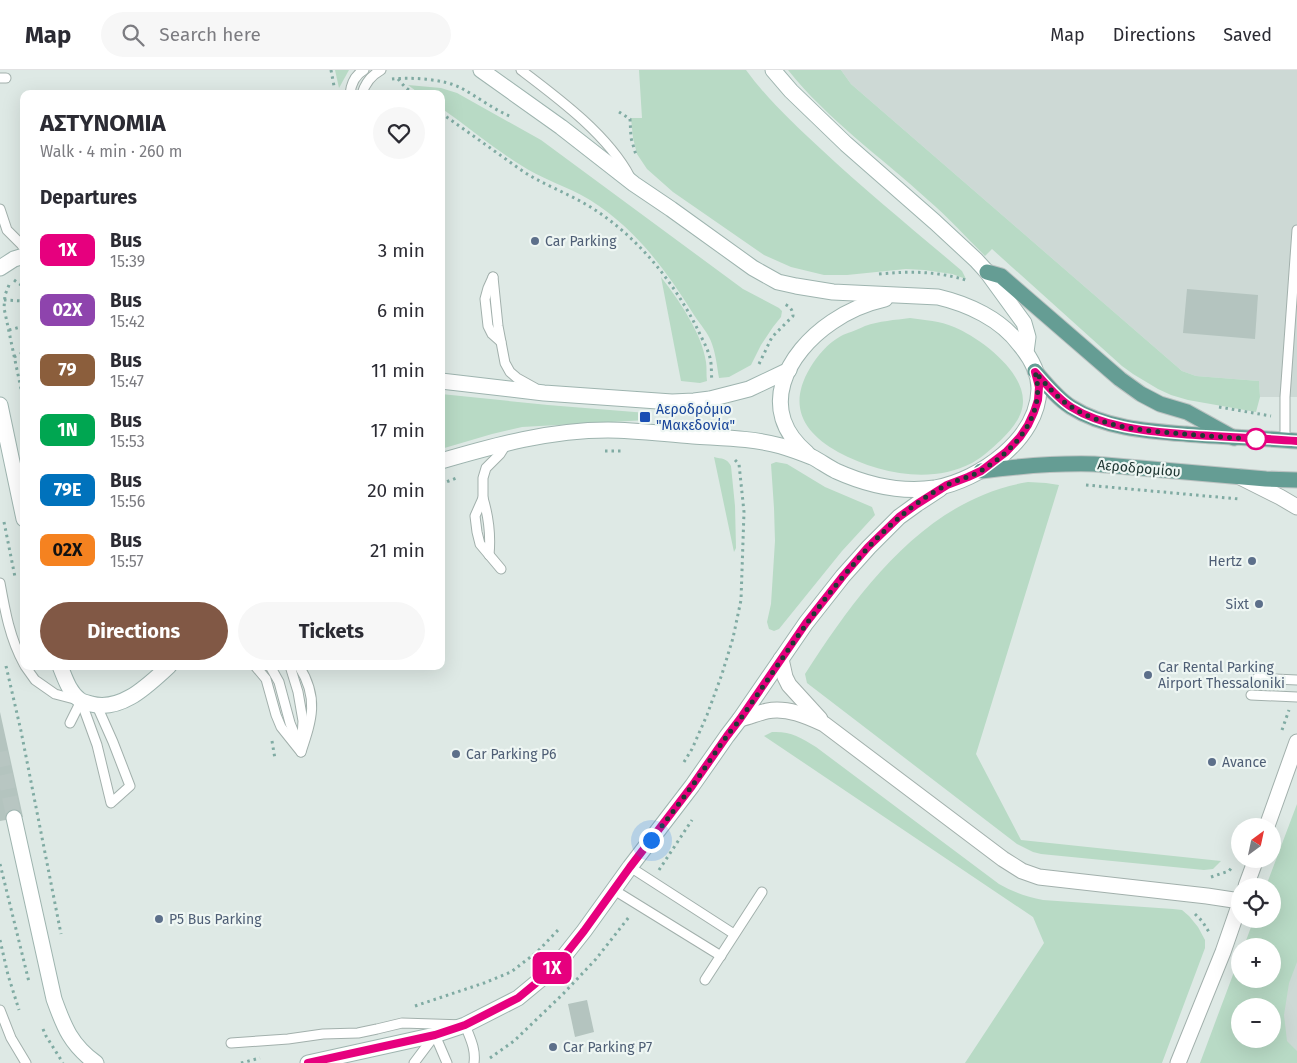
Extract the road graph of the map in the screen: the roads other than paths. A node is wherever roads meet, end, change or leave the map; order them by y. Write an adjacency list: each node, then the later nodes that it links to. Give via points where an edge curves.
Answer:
1 (364, 70): 6 (lane)
2 (381, 70): 7 (lane)
3 (481, 70): 8 (street)
4 (521, 70): 8 (lane, via 580,117 623,163)
5 (773, 70): 14 (street, via 820,120)
6 (350, 90)
7 (363, 90)
8 (634, 184): 16 (street, via 778,282 833,292)
9 (0, 210): 11 (lane, via 7,230)
10 (1297, 230): 24 (lane, via 1285,417)
11 (20, 243)
12 (20, 257): 13 (street)
13 (0, 268)
14 (987, 272): 17 (street, via 1024,324 1028,337); 23 (main road, via 1001,276 1141,394 1187,412)
15 (493, 277): 21 (lane, via 485,299 488,326 502,342 505,363 510,372)
16 (904, 296): 17 (street, via 938,297 969,307 1002,326); 18 (street, via 876,301 833,321 810,340)
17 (1026, 352): 19 (street)
18 (789, 370): 21 (street, via 749,389 694,401); 26 (street, via 780,396 785,425 792,438)
19 (1035, 372): 23 (main road, via 1070,406 1096,419 1148,431); 28 (street, via 1038,400 1028,425 1006,452)
20 (445, 381): 21 (street)
21 (544, 393)
22 (0, 405): 33 (street)
23 (1234, 438): 24 (main road)
24 (1291, 440)
25 (508, 442): 26 (street, via 608,430 753,440); 27 (street); 32 (lane, via 486,468)
26 (813, 457): 31 (street, via 872,484 910,489)
27 (445, 460)
28 (981, 471): 29 (main road, Αεροδρομίου, via 1032,464 1078,463); 31 (street)
29 (1236, 476): 30 (main road, Αεροδρομίου); 34 (street)
30 (1297, 480)
31 (947, 485): 39 (street, via 899,517 868,547)
32 (483, 498): 35 (lane, via 491,538); 35 (lane, via 476,516 477,532 480,544)
33 (20, 500)
34 (1297, 507)
35 (490, 555): 36 (lane)
36 (501, 569)
37 (0, 583): 38 (lane, via 6,616)
38 (20, 658)
39 (781, 659): 53 (street); 55 (street, via 789,685)
40 (28, 670): 51 (lane, via 54,694)
41 (62, 670): 51 (street, via 68,686)
42 (164, 670): 52 (street, via 135,695 115,704)
43 (258, 670): 57 (lane, via 266,679 281,727)
44 (272, 670): 57 (lane)
45 (291, 670): 57 (lane, via 303,721)
46 (301, 670): 57 (lane, via 312,704 310,724)
47 (1257, 678): 48 (lane)
48 (1297, 680)
49 (1251, 695): 50 (lane)
50 (1297, 698)
51 (80, 701): 52 (street); 52 (lane, via 97,745 111,803 130,786); 54 (lane)
52 (97, 706)
53 (740, 719): 55 (street, via 769,711 788,711 804,714); 60 (street)
54 (70, 723)
55 (824, 724): 63 (street, via 1022,871 1039,877)
56 (1297, 742): 59 (street)
57 (301, 752)
58 (14, 818): 73 (street, via 54,999 71,1039)
59 (1270, 818)
60 (630, 867): 61 (street); 65 (lane)
61 (614, 890): 66 (lane); 69 (street, via 561,960 541,979 518,998)
62 (762, 892): 65 (lane)
63 (1231, 900)
64 (1231, 928): 78 (street)
65 (734, 934): 66 (lane)
66 (721, 956): 67 (lane)
67 (705, 980)
68 (0, 1010): 72 (lane)
69 (465, 1025): 70 (street); 71 (lane, via 402,1023 358,1033); 77 (lane, via 472,1042)
70 (435, 1035): 74 (street); 75 (lane); 76 (lane)
71 (231, 1043)
72 (26, 1063)
73 (96, 1063)
74 (310, 1063)
75 (414, 1063)
76 (447, 1063)
77 (474, 1063)
78 (1178, 1063)

